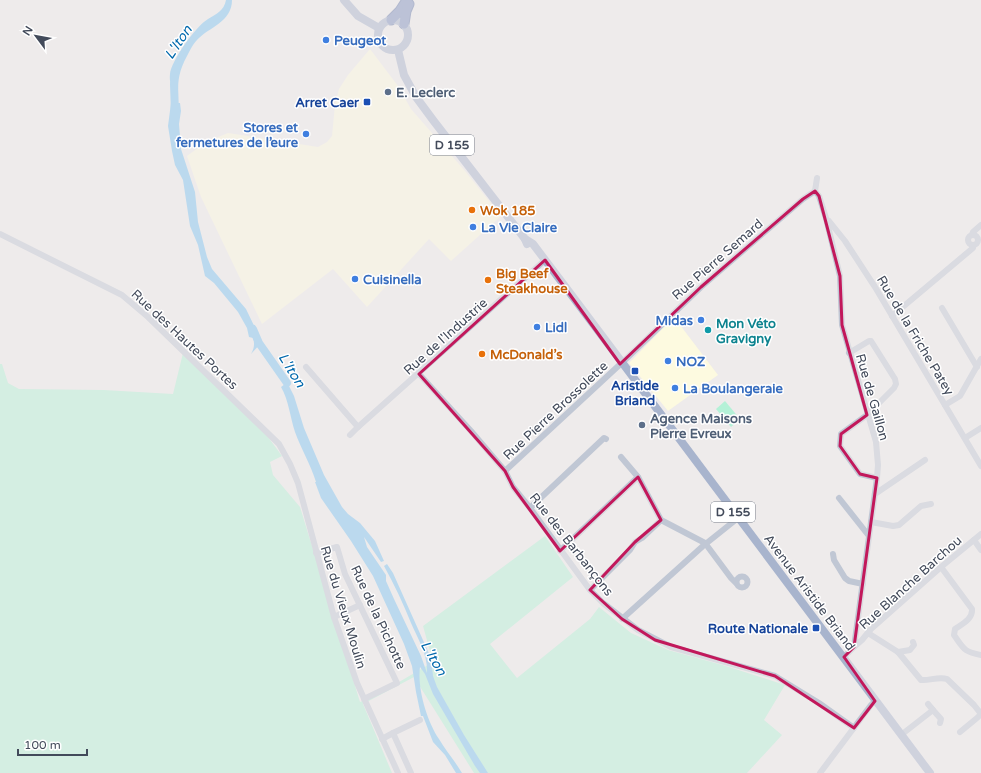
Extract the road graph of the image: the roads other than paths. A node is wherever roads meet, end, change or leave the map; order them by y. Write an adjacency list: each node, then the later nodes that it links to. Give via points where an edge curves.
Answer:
1 (344, 0): 6 (main road, via 358,16)
2 (407, 0): 4 (highway, via 400,12)
3 (411, 0): 5 (highway)
4 (391, 20): 5 (main road); 6 (main road, via 384,22)
5 (404, 24): 7 (main road, via 408,31 407,41)
6 (379, 28): 7 (main road, via 377,36 380,45 388,50)
7 (398, 50): 13 (main road, Avenue Aristide Briand / D 155, via 404,75 416,97)
8 (816, 178): 9 (street)
9 (815, 191): 10 (street, Rue de Gaillon); 18 (street, Rue Pierre Semard, via 701,287)
10 (826, 218): 15 (street, Rue de la Friche Patey, via 845,241); 16 (street, Rue de Gaillon, via 840,276 842,325)
11 (981, 225): 15 (street, via 973,232 972,235 978,239 973,248)
12 (0, 234): 29 (street, Rue des Hautes Portes, via 122,295)
13 (543, 262): 18 (main road, Avenue Aristide Briand / D 155); 21 (street, Rue de l'Industrie)
14 (942, 308): 20 (street)
15 (892, 316): 22 (street, Rue de la Friche Patey)
16 (849, 353): 23 (street, Rue de Gaillon); 23 (street, via 872,341 895,379 894,388)
17 (981, 359): 20 (street)
18 (621, 364): 33 (street, Rue Pierre Brossolette); 40 (main road, Avenue Aristide Briand / D 155)
19 (306, 367): 24 (street)
20 (977, 367): 22 (street, via 960,396)
21 (419, 374): 24 (street, Rue de l'Industrie); 33 (street, Rue des Barbançons)
22 (945, 405): 27 (street, Rue de la Friche Patey)
23 (867, 416): 35 (street, Rue de Gaillon, via 876,442); 35 (street, via 841,434 840,446 860,474)
24 (358, 427): 26 (street, Rue de l'Industrie)
25 (981, 428): 27 (street)
26 (350, 435)
27 (965, 438): 32 (street, Rue de la Friche Patey)
28 (606, 439): 39 (street, via 604,438)
29 (279, 444): 49 (street, Rue du Vieux Moulin, via 298,483)
30 (621, 457): 34 (street)
31 (925, 460): 36 (street)
32 (981, 466)
33 (505, 471): 39 (street, Rue des Barbançons, via 513,487)
34 (638, 477): 41 (street); 48 (street)
35 (877, 478): 36 (street, Rue de Gaillon)
36 (875, 494): 42 (street, Rue de Gaillon)
37 (839, 498): 44 (street)
38 (931, 504): 42 (street, via 921,506 899,525)
39 (530, 508): 48 (street, Rue des Barbançons)
40 (738, 518): 46 (street); 63 (main road, Avenue Aristide Briand / D 155)
41 (661, 520): 46 (street); 54 (street, via 635,542)
42 (871, 522): 44 (street, Rue de Gaillon)
43 (981, 534): 45 (street, Rue Blanche Barchou)
44 (869, 536): 53 (street, Rue de Gaillon)
45 (974, 540): 47 (street); 51 (street, Rue Blanche Barchou)
46 (705, 544): 52 (street); 57 (street)
47 (981, 550)
48 (560, 551): 54 (street, Rue des Barbançons)
49 (316, 554): 55 (street, Rue de la Pichotte, via 338,547 345,574); 56 (street, Rue du Vieux Moulin)
50 (833, 554): 53 (street, via 845,578)
51 (941, 567): 58 (street, Rue Blanche Barchou); 62 (street, via 972,609 971,617 955,629 954,635 965,650)
52 (736, 583)
53 (862, 584): 60 (street, Rue de Gaillon)
54 (590, 590): 57 (street, Rue des Barbançons)
55 (360, 605): 56 (street); 64 (street, Rue de la Pichotte, via 397,683)
56 (334, 617): 64 (street, Rue du Vieux Moulin)
57 (622, 619): 70 (street, Rue des Barbançons, via 655,640 671,646 775,676 820,703)
58 (868, 633): 60 (street, Rue Blanche Barchou); 61 (street)
59 (913, 642): 61 (street, via 910,650)
60 (854, 647): 63 (street)
61 (898, 652): 71 (street, via 921,680 947,679 978,710 981,714)
62 (981, 656)
63 (844, 657): 65 (main road, Avenue Aristide Briand / D 155)
64 (364, 699): 74 (street, Rue du Vieux Moulin)
65 (875, 701): 70 (street); 73 (main road, Avenue Aristide Briand / D 155)
66 (928, 704): 67 (street)
67 (933, 710): 69 (street, via 941,719); 73 (street)
68 (420, 720): 72 (street)
69 (940, 723)
70 (854, 728): 77 (street)
71 (960, 732)
72 (393, 734): 74 (street); 76 (street)
73 (901, 735): 78 (main road, Avenue Aristide Briand / D 155)
74 (382, 739): 75 (street, Rue du Vieux Moulin)
75 (398, 773)
76 (411, 773)
77 (820, 773)
78 (930, 773)

